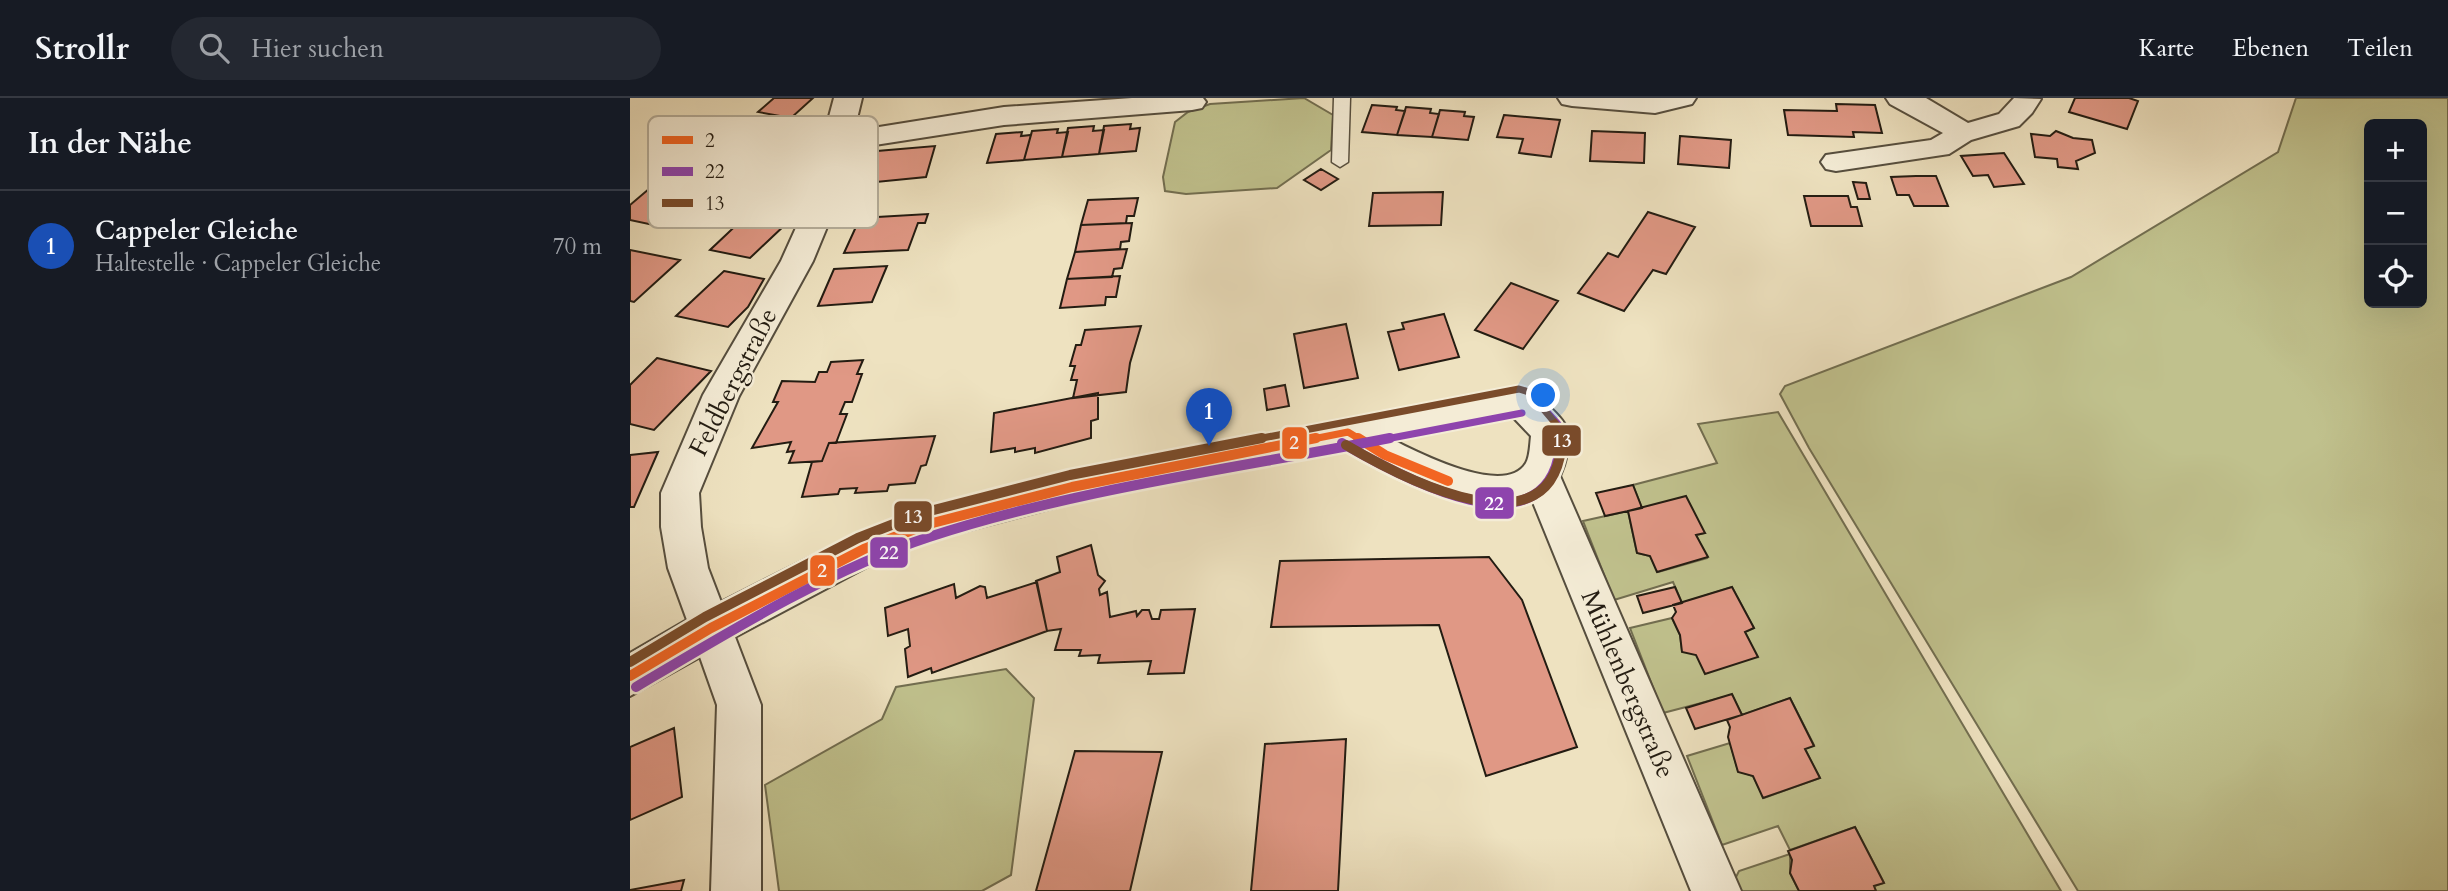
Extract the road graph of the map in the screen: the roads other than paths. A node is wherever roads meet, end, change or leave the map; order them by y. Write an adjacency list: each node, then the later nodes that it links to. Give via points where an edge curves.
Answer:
1 (848, 98): 8 (street, Feldbergstraße)
2 (1342, 98): 11 (lane)
3 (1572, 98): 4 (street, via 1655,105)
4 (1682, 98)
5 (1900, 98): 9 (street)
6 (2027, 99): 9 (street, via 2023,110 1993,128)
7 (1192, 102): 10 (street, via 1004,116)
8 (844, 116)
9 (1963, 133): 12 (street, via 1939,148)
10 (878, 136)
11 (1340, 162)
12 (1836, 162)
13 (811, 228): 16 (street, Feldbergstraße, via 721,395 680,493 688,568)
14 (1348, 432): 15 (street, via 1396,461 1470,487 1509,491 1526,488); 15 (street, via 1520,401 1550,432 1551,452); 16 (street, via 1072,487 925,525 864,549)
15 (1541, 476): 19 (street, Mühlenbergstraße)
16 (711, 628): 17 (street); 18 (street, Feldbergstraße, via 739,705)
17 (630, 676)
18 (736, 891)
19 (1716, 891)

